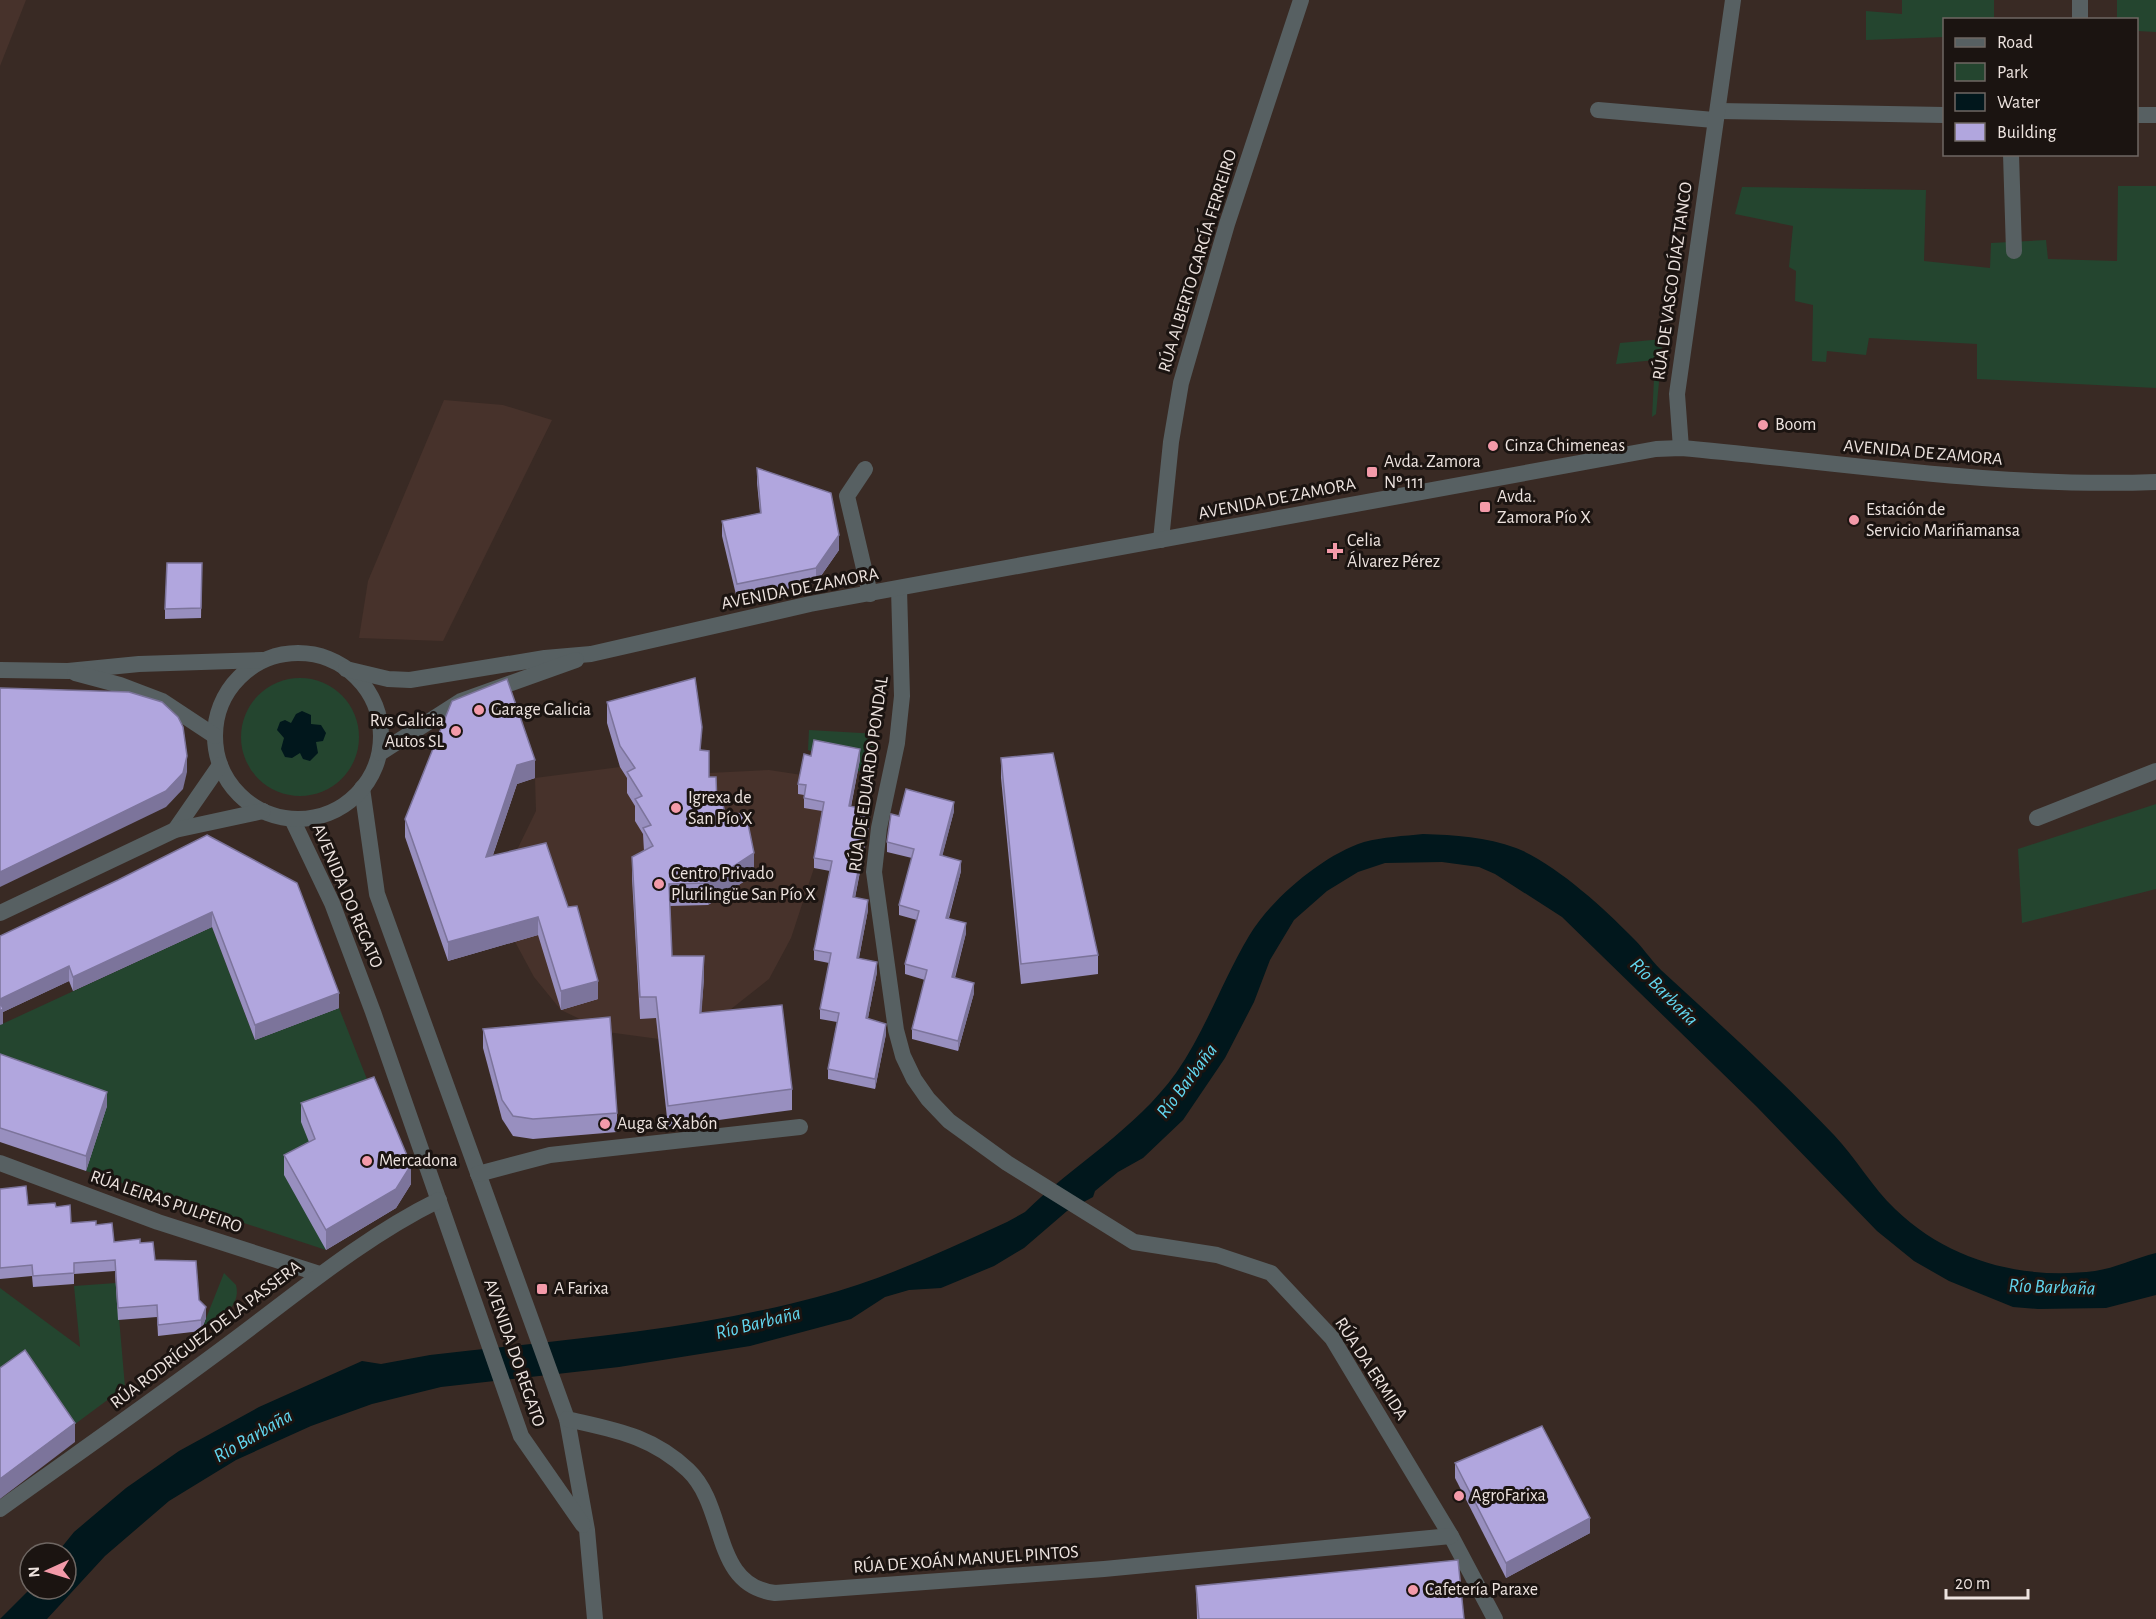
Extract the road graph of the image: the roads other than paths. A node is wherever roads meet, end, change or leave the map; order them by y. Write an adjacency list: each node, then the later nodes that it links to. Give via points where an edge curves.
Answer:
1 (1301, 0): 15 (street, RÚA ALBERTO GARCÍA FERREIRO, via 1227,224 1180,383)
2 (1733, 0): 6 (street, RÚA DE VASCO DÍAZ TANCO)
3 (2080, 0): 4 (street)
4 (2080, 18)
5 (1598, 110): 6 (street)
6 (1716, 115): 7 (street); 12 (street, RÚA DE VASCO DÍAZ TANCO, via 1677,394)
7 (1943, 115)
8 (2138, 115): 9 (street)
9 (2156, 115)
10 (2011, 156): 11 (street)
11 (2014, 251)
12 (1681, 448): 14 (street, AVENIDA DE ZAMORA, via 1931,474 2093,484); 15 (street, AVENIDA DE ZAMORA, via 1618,454)
13 (865, 470): 17 (street, via 847,496)
14 (2156, 482)
15 (1161, 540): 16 (street, AVENIDA DE ZAMORA)
16 (899, 589): 17 (street, AVENIDA DE ZAMORA); 37 (street, RÚA DE EDUARDO PONDAL, via 903,670 899,722 874,872 903,1056 928,1099 949,1121 1007,1163)
17 (870, 594): 18 (street, AVENIDA DE ZAMORA)
18 (591, 654): 20 (street, AVENIDA DE ZAMORA, via 410,681); 24 (street, AVENIDA DE ZAMORA, via 461,701)
19 (266, 660): 20 (street, via 293,652 307,653); 22 (street, via 139,664); 23 (street, via 233,685 219,709)
20 (346, 669): 24 (street, via 374,699 382,725)
21 (0, 670): 22 (street)
22 (68, 671): 23 (street, via 149,695)
23 (215, 736): 25 (street)
24 (380, 753): 27 (street)
25 (220, 765): 28 (street, via 241,797); 31 (street)
26 (2156, 771): 29 (street)
27 (362, 788): 30 (street, via 330,812); 35 (street, AVENIDA DO REGATO, via 377,894)
28 (263, 811): 30 (street); 31 (street)
29 (2037, 818)
30 (292, 819): 36 (street, AVENIDA DO REGATO, via 332,903)
31 (175, 830): 32 (street)
32 (0, 913)
33 (800, 1127): 35 (street, via 550,1155)
34 (0, 1163): 38 (street, RÚA LEIRAS PULPEIRO, via 158,1222)
35 (478, 1174): 39 (street, AVENIDA DO REGATO)
36 (440, 1200): 38 (street, RÚA RODRÍGUEZ DE LA PASSERA, via 398,1220); 41 (street, AVENIDA DO REGATO, via 521,1436)
37 (1134, 1242): 42 (street, RÚA DA ERMIDA, via 1217,1255 1271,1273 1332,1338)
38 (320, 1274): 40 (street, RÚA RODRÍGUEZ DE LA PASSERA)
39 (567, 1419): 41 (street, AVENIDA DO REGATO); 42 (street, RÚA DE XOÁN MANUEL PINTOS, via 634,1435 655,1445 690,1472 711,1504 733,1567 750,1586 775,1593 1104,1569)
40 (0, 1509)
41 (587, 1530): 43 (street)
42 (1451, 1536): 44 (street, RÚA DA ERMIDA)
43 (595, 1619)
44 (1495, 1619)

